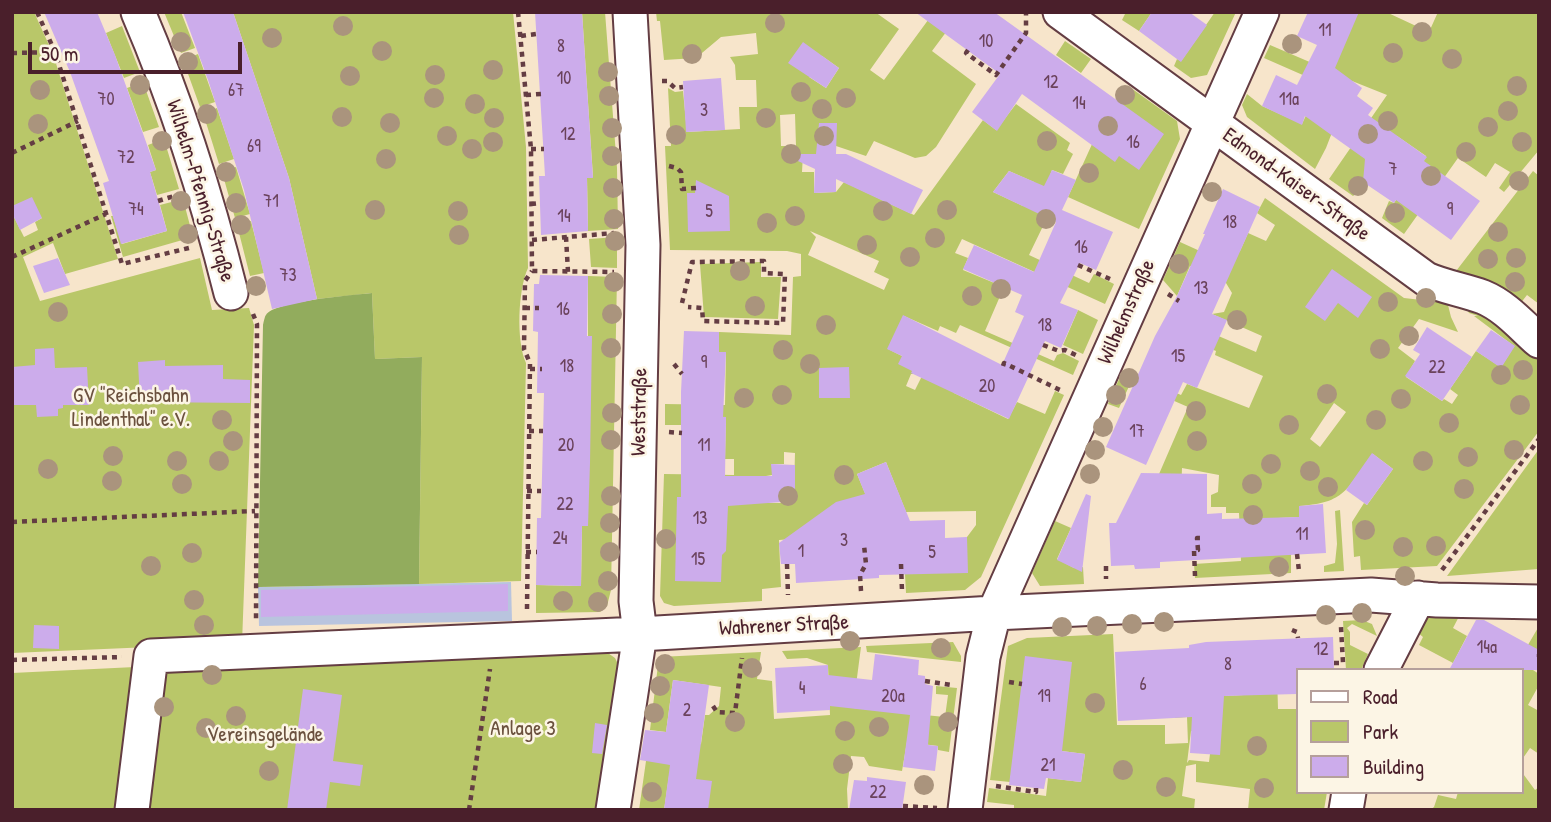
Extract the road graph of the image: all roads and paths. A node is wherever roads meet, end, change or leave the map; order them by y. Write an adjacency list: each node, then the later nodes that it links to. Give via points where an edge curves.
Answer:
1 (37, 12): 11 (path)
2 (138, 12): 37 (street, Wilhelm-Pfennig-Straße, via 191,155)
3 (518, 12): 9 (path)
4 (630, 12): 71 (street, Weststraße, via 643,245 636,601)
5 (1026, 12): 10 (path, via 1026,33 996,75 965,52)
6 (1060, 12): 18 (street, Edmond-Kaiser-Straße)
7 (1262, 12): 18 (street, Wilhelmstraße)
8 (536, 34): 9 (path)
9 (521, 36): 16 (path)
10 (968, 50)
11 (55, 52): 12 (path); 17 (path)
12 (12, 53)
13 (657, 82): 14 (path)
14 (683, 87)
15 (541, 94): 16 (path)
16 (526, 95): 19 (path)
17 (78, 121): 21 (path); 26 (path)
18 (1212, 123): 42 (street, Edmond-Kaiser-Straße, via 1426,279 1499,305); 68 (street, Wilhelmstraße)
19 (531, 149): 20 (path); 25 (path)
20 (544, 149)
21 (12, 153)
22 (660, 166): 23 (path, via 681,172 682,188)
23 (696, 188)
24 (540, 203): 25 (path)
25 (531, 204): 29 (path)
26 (106, 214): 30 (path, via 122,264); 31 (path)
27 (622, 233): 28 (path)
28 (566, 237): 29 (path); 34 (path)
29 (531, 240): 33 (path)
30 (200, 246)
31 (12, 257)
32 (1079, 265): 36 (path)
33 (532, 271): 34 (path); 40 (path, via 525,281)
34 (568, 272): 35 (path)
35 (621, 272)
36 (1115, 282)
37 (231, 293): 54 (path, via 251,305 257,324)
38 (681, 303): 39 (path, via 692,262 764,261 764,273 785,274 783,323 703,321 702,308)
39 (688, 307)
40 (525, 308): 41 (path); 46 (path, via 524,349)
41 (539, 308)
42 (1539, 341)
43 (1044, 345): 44 (path)
44 (1086, 359)
45 (1003, 366): 48 (path)
46 (530, 369): 47 (path); 49 (path)
47 (542, 369)
48 (1065, 392)
49 (529, 431): 50 (path); 52 (path)
50 (543, 431)
51 (1539, 439): 64 (path)
52 (527, 491): 53 (path); 58 (path)
53 (541, 491)
54 (256, 511): 55 (path); 74 (path)
55 (12, 522)
56 (1200, 538): 62 (path, via 1198,550 1194,550)
57 (864, 545): 63 (path)
58 (526, 552): 59 (path); 72 (path)
59 (537, 552)
60 (787, 564): 65 (path)
61 (901, 564): 66 (path)
62 (1195, 583)
63 (861, 595)
64 (1418, 598): 67 (street, Wahrener Straße); 68 (street, Wahrener Straße, via 1361,595); 78 (street)
65 (789, 599)
66 (903, 599)
67 (1539, 603)
68 (994, 613): 70 (street, Wahrener Straße); 85 (street, Wilhelmstraße)
69 (1341, 617): 77 (path, via 1343,663)
70 (741, 628): 71 (street, Wahrener Straße); 81 (path, via 743,653 734,713 717,712)
71 (640, 635): 72 (street, Wahrener Straße); 88 (street, Weststraße)
72 (526, 640): 73 (street, Wahrener Straße)
73 (492, 641): 74 (street, Wahrener Straße); 87 (path)
74 (256, 651): 75 (street, Wahrener Straße)
75 (151, 656): 76 (path); 86 (street)
76 (12, 660)
77 (1334, 663)
78 (1382, 668)
79 (925, 681): 80 (path)
80 (958, 685)
81 (713, 706)
82 (989, 785): 83 (path, via 1036,792)
83 (1036, 788)
84 (903, 806): 85 (path)
85 (953, 808)
86 (132, 810)
87 (470, 810)
88 (613, 810)

